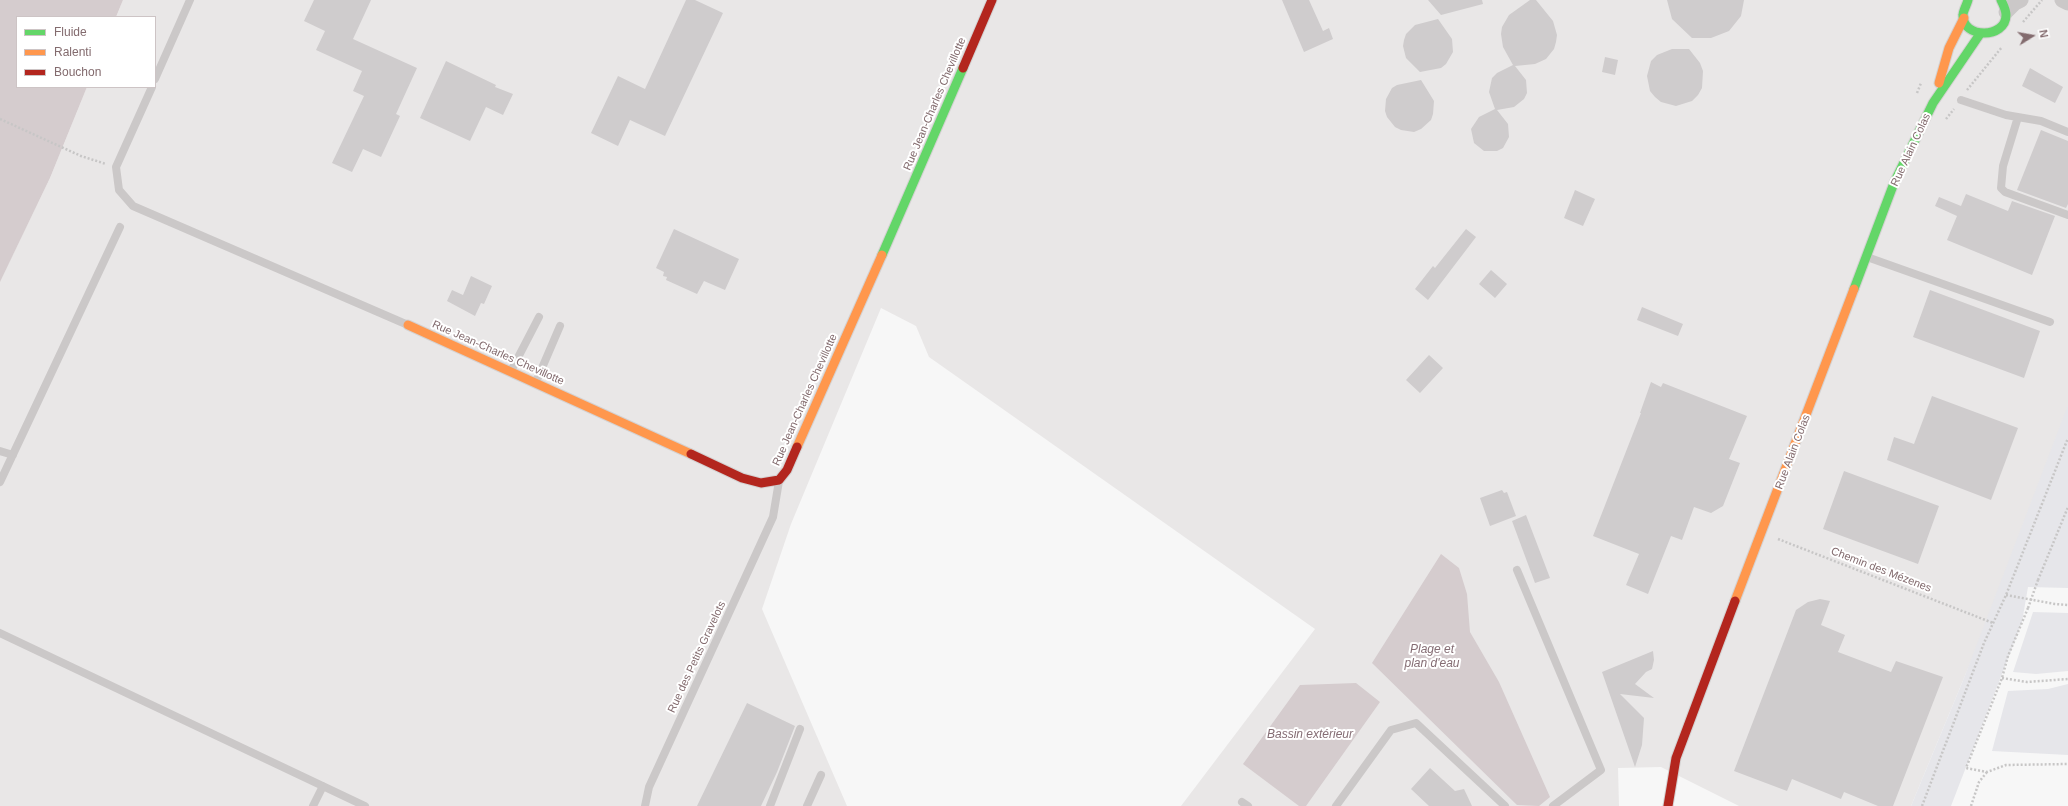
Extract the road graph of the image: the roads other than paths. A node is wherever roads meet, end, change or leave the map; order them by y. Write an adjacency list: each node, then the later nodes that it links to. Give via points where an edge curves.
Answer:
1 (190, 0): 10 (lane)
2 (992, 0): 27 (street, Rue Jean-Charles Chevillotte, via 851,326 787,470)
3 (1968, 0): 8 (street, Rue Alain Colas)
4 (2021, 0): 7 (street)
5 (2062, 0): 6 (street)
6 (2068, 3)
7 (2003, 6): 9 (street, via 2005,18 1998,30 1986,35)
8 (1964, 18): 9 (street, via 1970,28); 13 (street, Rue Alain Colas, via 1949,48)
9 (1980, 34): 13 (street, Rue Alain Colas)
10 (156, 77)
11 (152, 88): 21 (lane, via 116,167 119,190 133,206)
12 (1961, 100): 14 (lane)
13 (1933, 103): 18 (street, Rue Alain Colas, via 1894,183)
14 (2018, 117): 15 (lane, via 2041,121); 16 (lane, via 2003,166 2000,188)
15 (2068, 132)
16 (2068, 215)
17 (120, 227): 26 (lane)
18 (1867, 257): 20 (lane); 42 (street, Rue Alain Colas, via 1676,758)
19 (539, 317): 23 (lane)
20 (2050, 322)
21 (408, 325): 23 (street, Rue Jean-Charles Chevillotte)
22 (560, 326): 24 (lane)
23 (511, 371): 24 (street, Rue Jean-Charles Chevillotte)
24 (536, 382): 27 (street, Rue Jean-Charles Chevillotte, via 742,478 761,483)
25 (0, 451): 26 (lane)
26 (13, 455): 28 (lane)
27 (779, 480): 36 (lane, Rue des Petits Gravelots, via 773,517 649,787)
28 (0, 482)
29 (1517, 570): 41 (lane, via 1601,770)
30 (0, 633): 33 (lane)
31 (800, 729): 37 (lane)
32 (821, 775): 38 (lane)
33 (323, 786): 34 (lane); 35 (lane)
34 (313, 806)
35 (365, 806)
36 (645, 806)
37 (770, 806)
38 (807, 806)
39 (1336, 806): 40 (lane, via 1391,730 1416,723)
40 (1505, 806)
41 (1554, 806)
42 (1668, 806)

